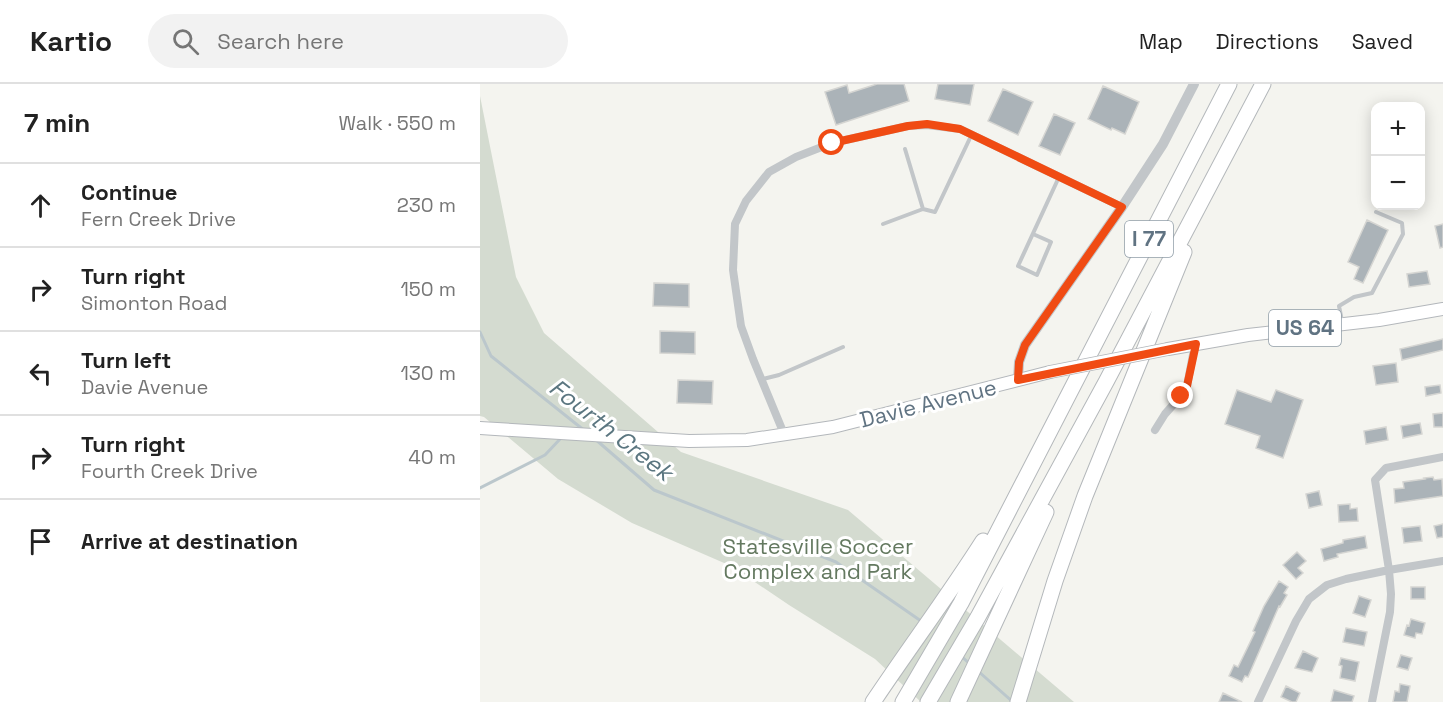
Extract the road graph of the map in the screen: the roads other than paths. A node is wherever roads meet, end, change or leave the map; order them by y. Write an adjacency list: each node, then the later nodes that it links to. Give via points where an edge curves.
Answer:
1 (1194, 84): 8 (street, via 1163,144)
2 (1229, 84): 24 (highway, I 77)
3 (1263, 84): 7 (highway, I 77)
4 (972, 135): 6 (street); 9 (lane, via 935,212); 17 (street, via 927,124 832,143 769,172 756,186 735,224 733,270 741,326)
5 (905, 149): 9 (lane)
6 (1059, 177): 8 (street); 12 (lane)
7 (1213, 179): 19 (highway, I 77); 31 (highway, via 1085,496)
8 (1122, 207): 18 (street, via 1025,345)
9 (922, 209): 11 (lane)
10 (1376, 212): 14 (lane, via 1402,223 1403,234 1372,293 1339,306)
11 (883, 224)
12 (1033, 234): 12 (lane, via 1018,266 1037,275 1051,242)
13 (1443, 309): 14 (main road, Davie Avenue / US 64)
14 (1342, 324): 15 (main road, Davie Avenue / US 64)
15 (1196, 344): 18 (main road, Davie Avenue / US 64, bridge); 21 (street, via 1187,386)
16 (843, 347): 17 (lane)
17 (762, 380): 22 (street)
18 (1018, 380): 22 (main road, Davie Avenue / US 64, via 832,427)
19 (1106, 382): 29 (highway, I 77, via 978,617); 30 (highway)
20 (480, 428): 22 (main road, Davie Avenue / US 64, via 689,441 747,440)
21 (1155, 430)
22 (783, 434)
23 (1443, 458): 26 (street, via 1386,468 1375,480)
24 (1031, 466): 27 (highway, via 952,590); 28 (highway, I 77, via 961,603)
25 (1443, 561): 26 (street)
26 (1389, 570): 32 (street, via 1327,585 1309,599); 33 (street, via 1390,612)
27 (873, 702)
28 (903, 702)
29 (927, 702)
30 (958, 702)
31 (1018, 702)
32 (1258, 702)
33 (1372, 702)

